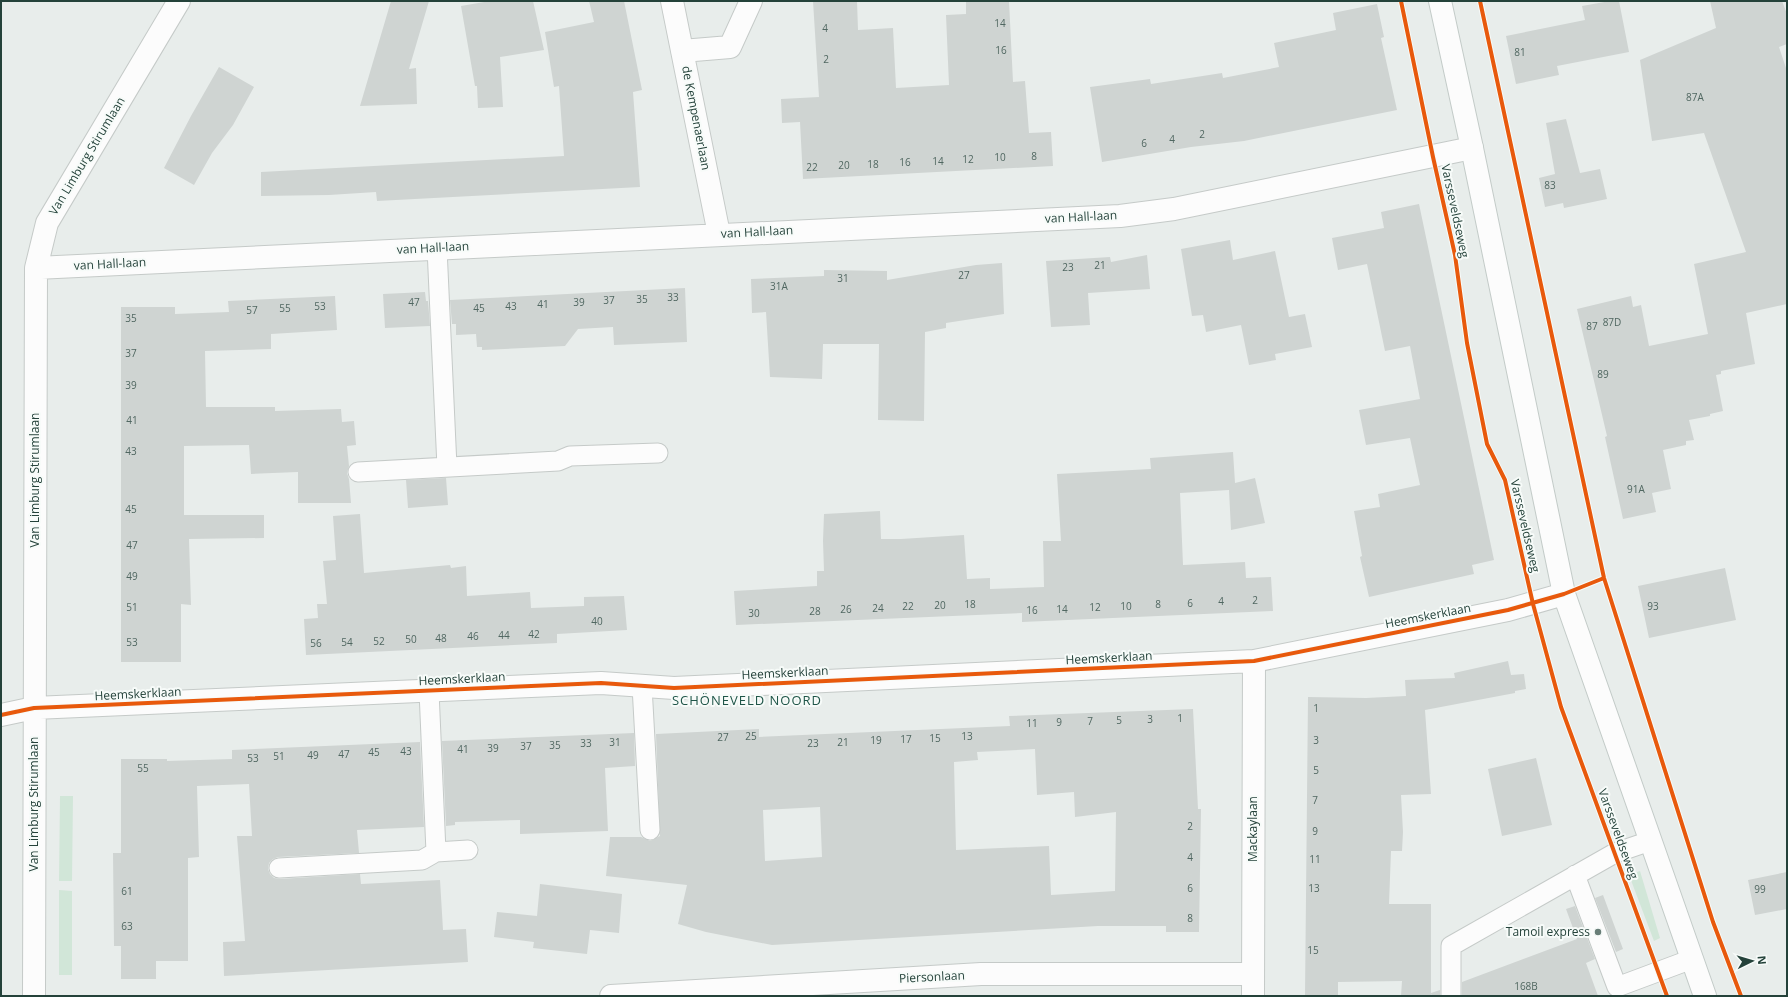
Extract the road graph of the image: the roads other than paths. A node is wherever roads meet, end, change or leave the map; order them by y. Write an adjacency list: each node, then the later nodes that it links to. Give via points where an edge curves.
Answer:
1 (179, 1): 9 (street, Van Limburg Stirumlaan, via 48,223)
2 (672, 1): 5 (street, de Kempenaerlaan)
3 (751, 1): 5 (street, via 730,47)
4 (1440, 1): 6 (street, Varsseveldseweg)
5 (682, 51): 7 (street, de Kempenaerlaan)
6 (1472, 148): 7 (street, van Hall-laan, via 1174,209 1120,216); 13 (street, Varsseveldseweg)
7 (719, 234): 8 (street, van Hall-laan)
8 (437, 248): 9 (street, van Hall-laan); 11 (lane)
9 (36, 268): 17 (street, Van Limburg Stirumlaan)
10 (658, 453): 11 (lane, via 570,456 558,461)
11 (447, 467): 12 (lane)
12 (358, 472)
13 (1564, 594): 14 (street, Heemskerklaan, via 1508,610); 20 (street, Varsseveldseweg)
14 (1254, 661): 15 (street, Heemskerklaan, via 674,688); 26 (street, Mackaylaan)
15 (642, 686): 16 (street, Heemskerklaan, via 601,682); 19 (lane)
16 (429, 691): 17 (street, Heemskerklaan); 22 (lane)
17 (34, 708): 18 (street, Heemskerklaan); 27 (street, Van Limburg Stirumlaan)
18 (1, 715)
19 (650, 830)
20 (1650, 841): 24 (lane, via 1615,853); 25 (street, Varsseveldseweg)
21 (468, 850): 22 (lane)
22 (436, 852): 23 (lane, via 422,860)
23 (279, 868)
24 (1575, 875): 25 (lane, via 1617,987); 30 (lane, via 1451,946)
25 (1692, 959): 31 (street, Varsseveldseweg)
26 (1253, 974): 28 (street, Piersonlaan, via 981,974); 29 (street, Mackaylaan)
27 (34, 996)
28 (611, 996)
29 (1253, 996)
30 (1451, 996)
31 (1705, 996)

